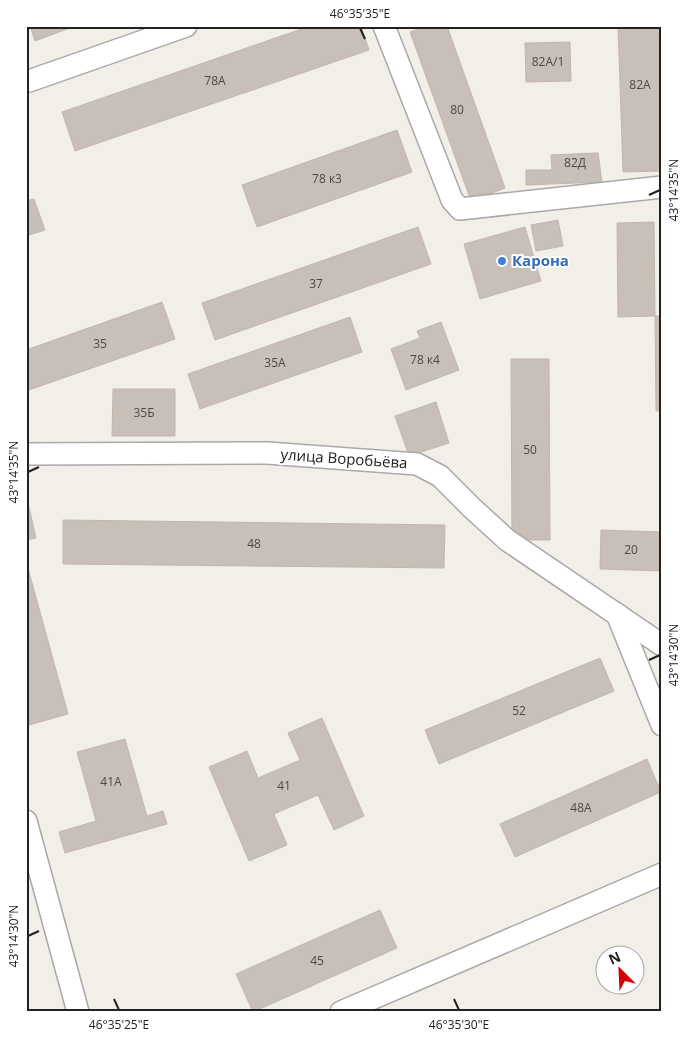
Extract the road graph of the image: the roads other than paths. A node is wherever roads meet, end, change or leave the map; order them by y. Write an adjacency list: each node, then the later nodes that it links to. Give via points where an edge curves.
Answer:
1 (186, 26): 3 (street)
2 (384, 26): 4 (street, via 452,200 460,209)
3 (29, 81)
4 (662, 187)
5 (26, 454): 6 (street, улица Воробьёва, via 267,453 417,464 440,476 507,540)
6 (617, 614): 7 (street, улица Воробьёва); 8 (street)
7 (662, 645)
8 (662, 725)
9 (26, 821): 10 (street)
10 (29, 847): 12 (street)
11 (662, 874): 13 (street)
12 (78, 1012)
13 (341, 1012)

